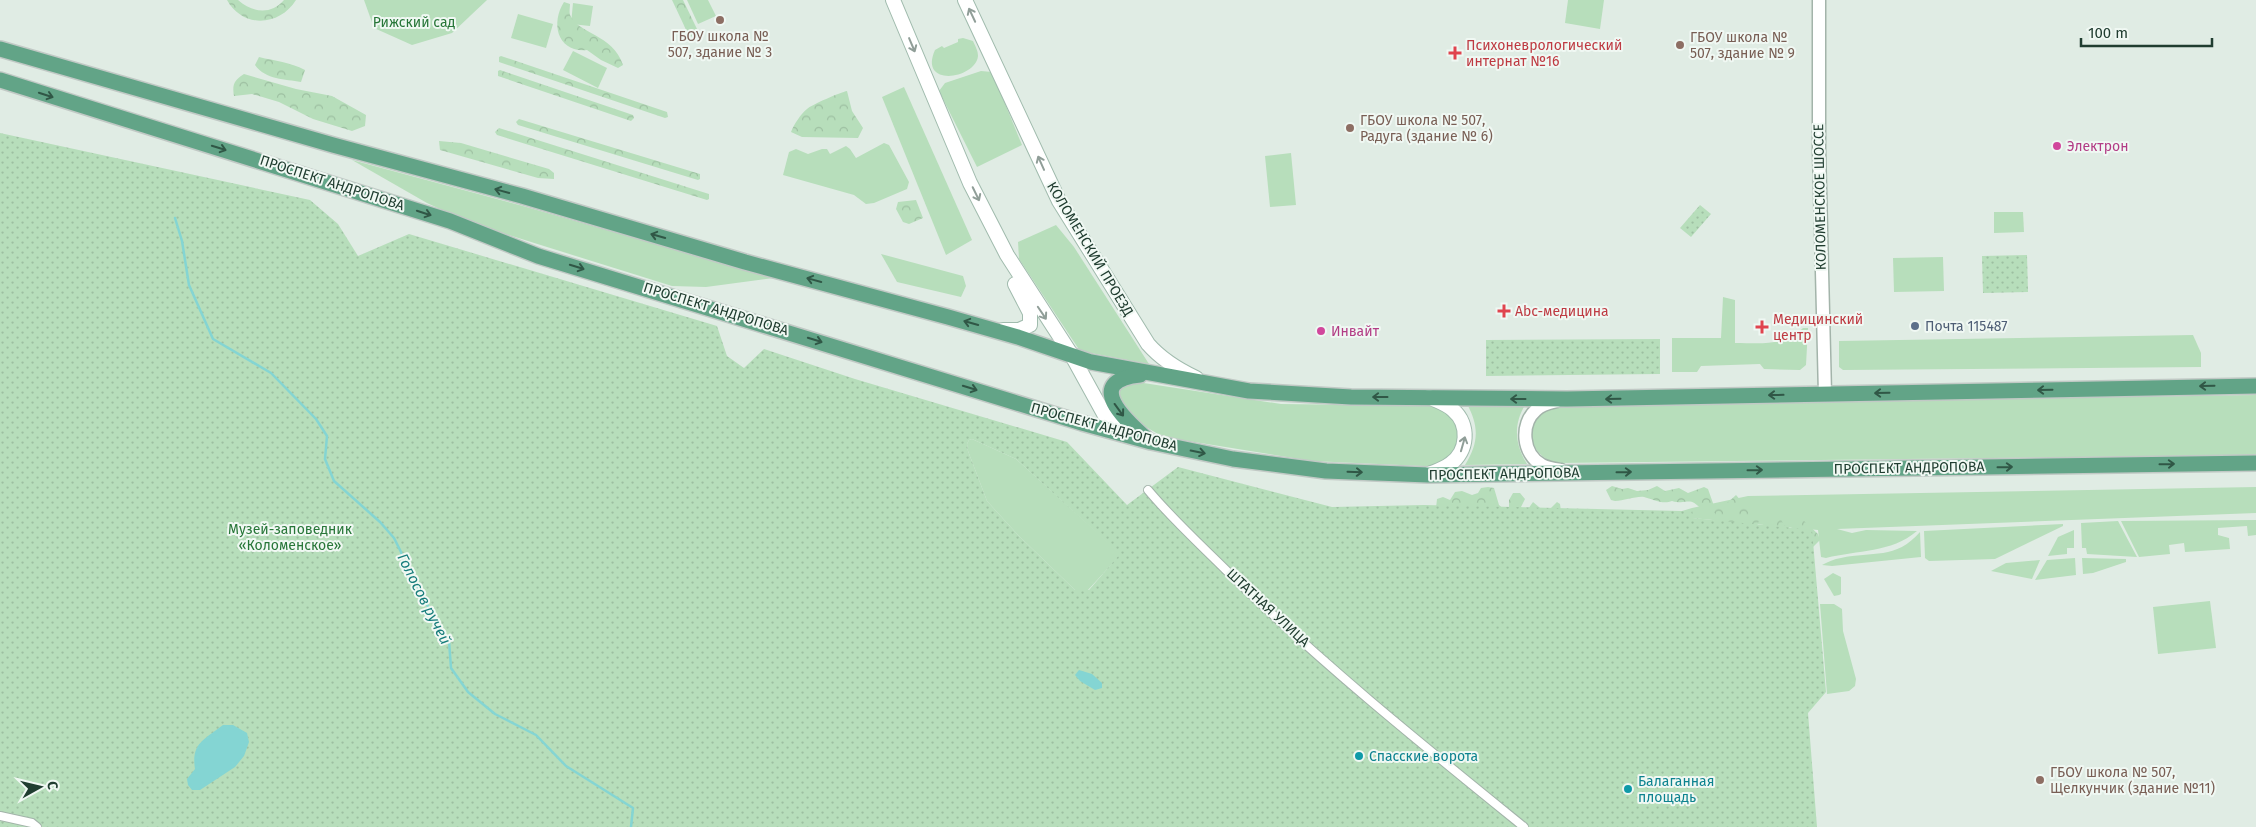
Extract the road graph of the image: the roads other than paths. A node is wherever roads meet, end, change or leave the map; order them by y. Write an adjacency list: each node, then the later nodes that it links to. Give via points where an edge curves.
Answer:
1 (893, 0): 6 (main road, one-way to 6, via 970,183)
2 (966, 0): 10 (main road, КОЛОМЕНСКИЙ ПРОЕЗД, one-way to 2, via 1178,370 1148,344 1059,202)
3 (1819, 0): 12 (street, КОЛОМЕНСКОЕ ШОССЕ)
4 (0, 49): 7 (main road, one-way to 4, via 745,262)
5 (0, 80): 15 (main road, ПРОСПЕКТ АНДРОПОВА, one-way to 15, via 450,221 538,256)
6 (1007, 256): 7 (main road, via 1006,265 1030,313 1030,325 1019,330); 8 (main road, one-way to 8)
7 (995, 330): 8 (main road)
8 (1071, 354): 9 (main road, via 1091,362); 15 (main road, via 1104,414)
9 (1149, 374): 10 (main road); 16 (main road, one-way to 16, via 1122,378 1114,384 1111,395 1123,416)
10 (1212, 385): 13 (main road, one-way to 10, via 1249,392)
11 (2256, 386): 12 (main road, one-way to 12)
12 (1825, 394): 14 (main road, one-way to 14)
13 (1429, 397): 14 (main road, one-way to 13); 19 (main road, one-way to 13, via 1454,461 1463,447 1465,434 1454,410)
14 (1567, 399): 18 (street, via 1544,404 1535,411 1526,424 1526,442 1530,453 1540,463)
15 (1124, 434): 16 (main road, ПРОСПЕКТ АНДРОПОВА)
16 (1151, 442): 19 (main road, ПРОСПЕКТ АНДРОПОВА, one-way to 19, via 1233,459 1316,470)
17 (2256, 463): 18 (main road, ПРОСПЕКТ АНДРОПОВА, one-way to 17)
18 (1576, 473): 19 (main road, ПРОСПЕКТ АНДРОПОВА)
19 (1428, 475)
20 (1148, 490): 23 (street, ШТАТНАЯ УЛИЦА, via 1171,517 1274,617)
21 (0, 816): 22 (street)
22 (37, 827)
23 (1524, 827)

